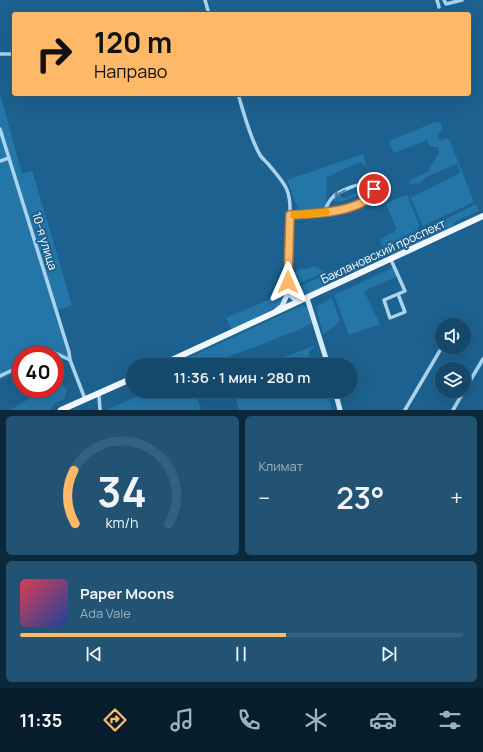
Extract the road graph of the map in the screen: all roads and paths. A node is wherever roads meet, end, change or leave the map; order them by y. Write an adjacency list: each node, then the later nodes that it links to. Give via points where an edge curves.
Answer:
1 (205, 0): 6 (street)
2 (437, 0): 5 (street)
3 (444, 0): 4 (street, via 446,4)
4 (462, 0)
5 (439, 6)
6 (208, 12)
7 (0, 54): 8 (street)
8 (12, 54)
9 (239, 96): 14 (street, via 259,154 284,182 290,201)
10 (0, 129): 11 (street, 10-я улица)
11 (9, 158): 12 (street); 28 (street, 10-я улица)
12 (0, 161)
13 (324, 213): 13 (street, one-way to 13, via 341,210 370,197 374,189 372,185 366,183 337,194 331,199); 14 (street)
14 (290, 215): 17 (street)
15 (483, 217): 16 (main road, Баклановский проспект); 19 (main road, Баклановский проспект)
16 (392, 262): 18 (street, via 405,290); 19 (main road, Баклановский проспект)
17 (288, 293): 19 (street, via 295,298); 20 (street); 21 (street, via 282,306)
18 (398, 294): 18 (street, via 384,300 390,318 405,312)
19 (308, 299): 20 (main road, Баклановский проспект); 26 (street)
20 (295, 305): 21 (main road, Баклановский проспект); 25 (main road, Баклановский проспект)
21 (275, 312): 24 (main road, Баклановский проспект)
22 (438, 354): 42 (street)
23 (64, 357): 28 (street)
24 (177, 358)
25 (184, 358)
26 (326, 358)
27 (483, 359): 31 (street)
28 (70, 360): 37 (street, 10-я улица)
29 (12, 370): 30 (street)
30 (0, 376)
31 (471, 379)
32 (126, 381): 34 (main road)
33 (126, 384): 34 (main road)
34 (99, 394): 37 (main road); 39 (main road); 40 (street)
35 (337, 398): 41 (street)
36 (460, 398): 43 (street)
37 (84, 399): 38 (main road)
38 (61, 410)
39 (68, 410)
40 (100, 410)
41 (340, 410)
42 (405, 410)
43 (453, 410)

